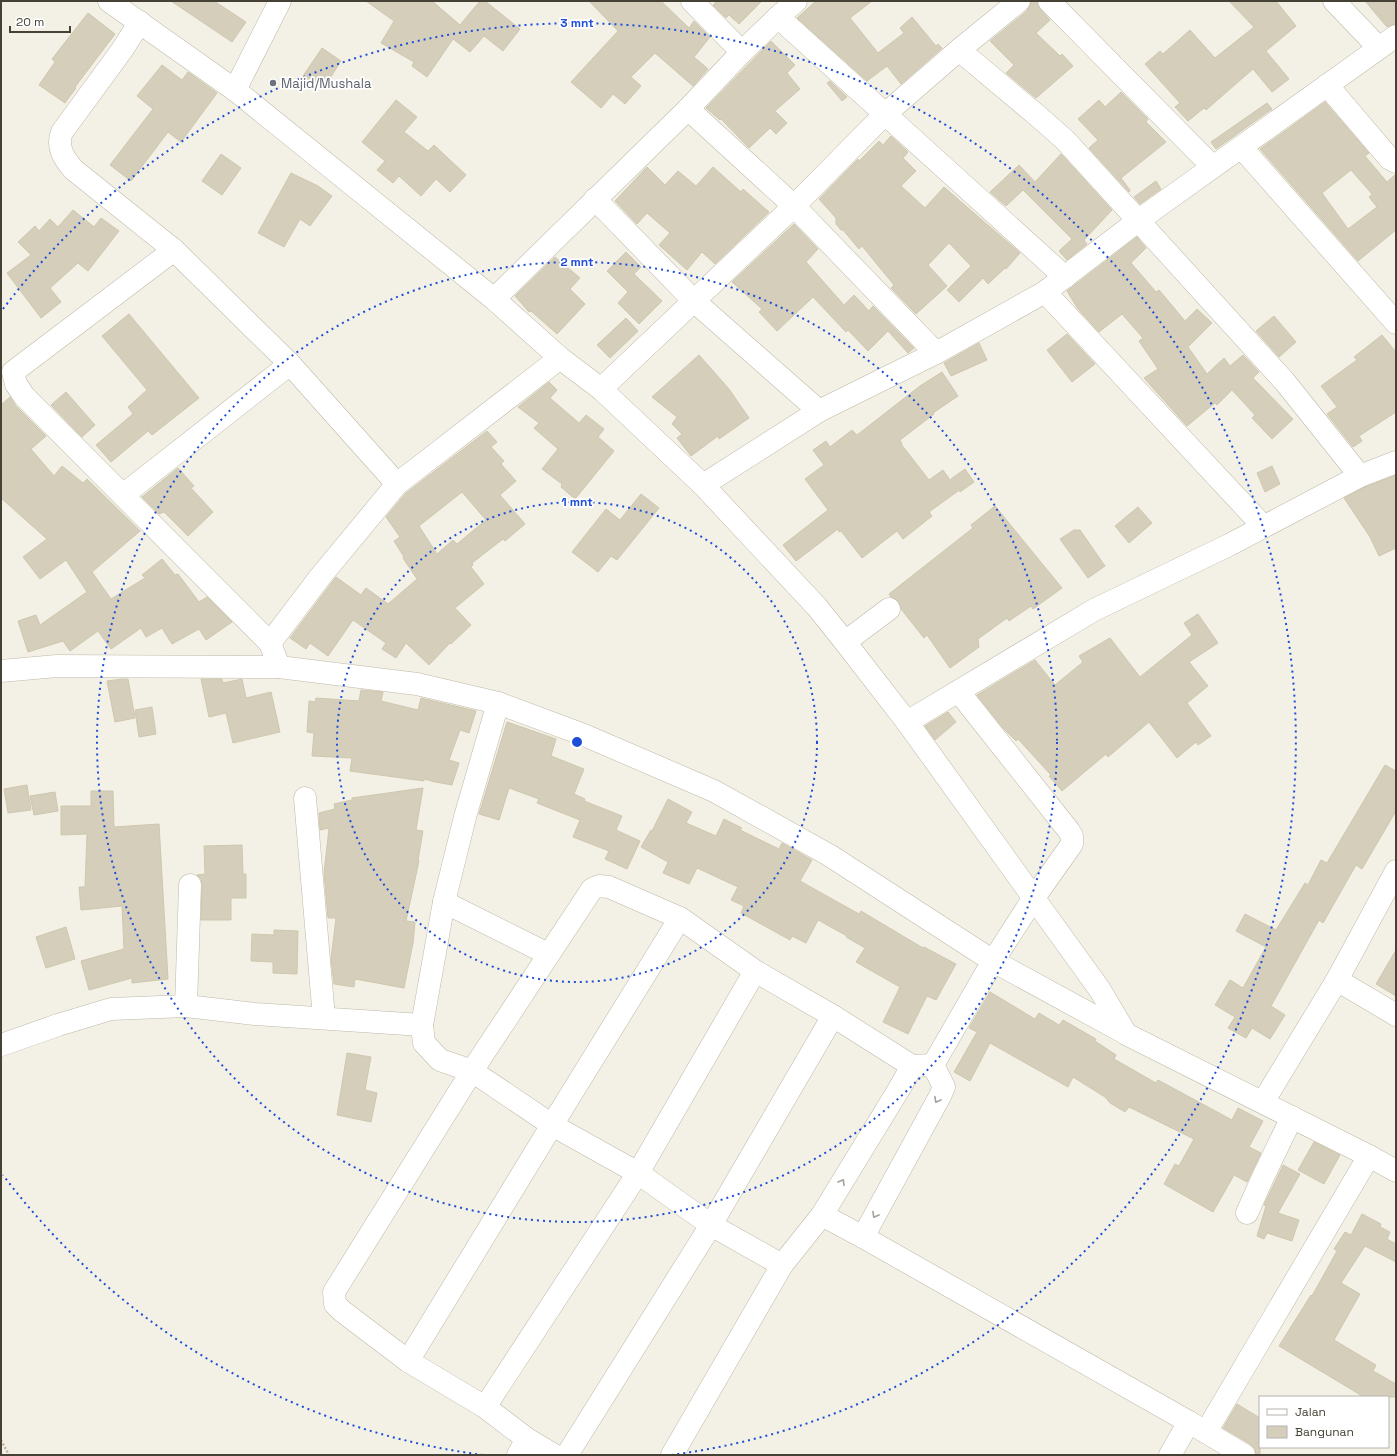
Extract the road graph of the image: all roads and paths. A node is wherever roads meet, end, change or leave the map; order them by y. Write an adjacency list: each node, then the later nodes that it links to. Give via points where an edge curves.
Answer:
1 (109, 1): 9 (street)
2 (280, 1): 14 (street)
3 (692, 1): 12 (street)
4 (796, 1): 8 (street)
5 (1019, 1): 11 (street)
6 (1049, 1): 19 (street)
7 (1334, 1): 10 (street)
8 (778, 17): 12 (street); 16 (street)
9 (140, 22): 14 (street); 23 (street, via 62,132 60,148 67,163 74,170)
10 (1388, 42): 13 (street)
11 (959, 50): 16 (street); 22 (street, via 1065,140)
12 (742, 52): 15 (street)
13 (1327, 85): 17 (street); 18 (street, via 1390,159)
14 (235, 90): 26 (street)
15 (688, 109): 20 (street); 21 (street)
16 (884, 115): 21 (street); 24 (street)
17 (1241, 147): 19 (street); 28 (street)
18 (1396, 162)
19 (1214, 167): 22 (street)
20 (595, 199): 26 (street); 27 (street)
21 (794, 206): 27 (street); 29 (street)
22 (1139, 220): 24 (street); 36 (street, via 1286,382)
23 (174, 250): 31 (street); 32 (street)
24 (1065, 277): 25 (street)
25 (1045, 292): 29 (street); 40 (street)
26 (494, 299): 30 (street)
27 (694, 301): 33 (street); 34 (street)
28 (1396, 323)
29 (936, 353): 34 (street)
30 (560, 358): 33 (street); 37 (street)
31 (290, 364): 37 (street); 39 (street)
32 (7, 378): 39 (street, via 16,384 24,396)
33 (601, 389): 38 (street)
34 (818, 411): 38 (street)
35 (1396, 462): 36 (street)
36 (1360, 476): 40 (street)
37 (397, 484): 43 (street, via 320,577)
38 (703, 485): 42 (street, via 817,607)
39 (123, 494): 43 (street)
40 (1263, 526): 46 (street, via 1094,610)
41 (890, 609): 42 (street)
42 (845, 642): 48 (street)
43 (270, 643): 44 (street)
44 (279, 667): 45 (street, via 57,666); 47 (street, via 417,684)
45 (1, 671)
46 (959, 692): 48 (street); 52 (street, via 1072,836 1072,844)
47 (498, 703): 53 (street); 56 (street, via 584,735 714,791 829,855)
48 (907, 722): 52 (street)
49 (305, 798): 62 (street)
50 (1396, 871): 58 (street)
51 (190, 885): 59 (street)
52 (1033, 899): 56 (street); 64 (street, via 1100,990)
53 (444, 902): 55 (street); 63 (street)
54 (680, 918): 55 (street, via 609,887 599,886 592,889); 57 (street); 71 (street)
55 (548, 954): 68 (street)
56 (993, 961): 64 (street); 66 (street)
57 (755, 971): 61 (street); 74 (street)
58 (1337, 980): 60 (street); 69 (street)
59 (186, 1006): 62 (street, via 254,1014); 65 (street, via 110,1009 58,1024)
60 (1396, 1015)
61 (833, 1016): 67 (street); 77 (street)
62 (324, 1018): 63 (street)
63 (422, 1025): 68 (street, via 424,1043 440,1060)
64 (1126, 1034): 69 (street)
65 (1, 1045)
66 (933, 1065): 67 (street); 78 (street, one-way to 78, via 944,1087)
67 (912, 1066): 76 (street, one-way to 67)
68 (472, 1071): 71 (street); 80 (street, via 334,1292 335,1304 342,1311)
69 (1263, 1102): 70 (street)
70 (1292, 1117): 72 (street); 75 (street)
71 (552, 1125): 74 (street); 80 (street)
72 (1369, 1156): 73 (street); 82 (street)
73 (1396, 1171)
74 (638, 1174): 77 (street); 81 (street)
75 (1247, 1213)
76 (822, 1215): 78 (street); 79 (street)
77 (712, 1225): 79 (street); 87 (street)
78 (863, 1237): 82 (street)
79 (782, 1265): 88 (street)
80 (408, 1361): 81 (street)
81 (486, 1407): 84 (street)
82 (1198, 1427): 89 (street); 90 (street)
83 (1, 1440): 85 (path)
84 (523, 1447): 86 (street)
85 (8, 1455)
86 (554, 1455)
87 (567, 1455)
88 (672, 1455)
89 (1170, 1455)
90 (1244, 1455)

